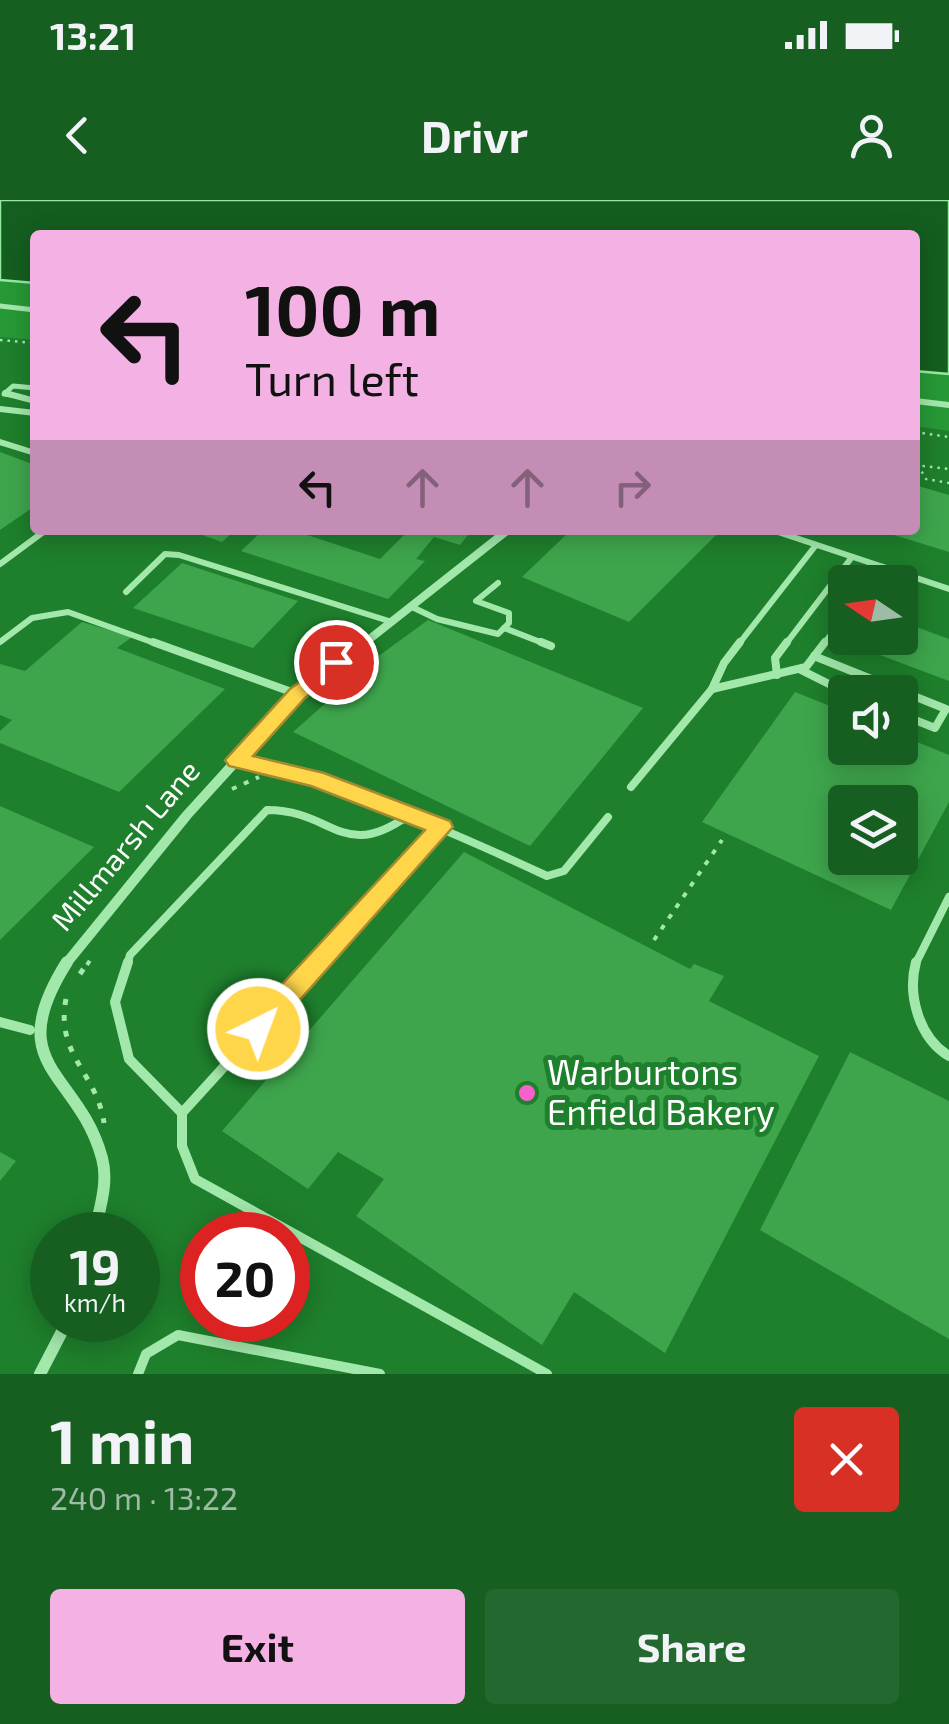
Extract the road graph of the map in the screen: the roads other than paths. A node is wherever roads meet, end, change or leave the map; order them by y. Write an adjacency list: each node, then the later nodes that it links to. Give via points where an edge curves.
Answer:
1 (0, 306): 2 (lane)
2 (30, 309)
3 (30, 388): 4 (lane, via 13,386 4,394)
4 (30, 399)
5 (920, 402): 6 (lane)
6 (949, 405)
7 (0, 410): 8 (lane)
8 (30, 413)
9 (0, 442): 10 (lane)
10 (30, 451)
11 (39, 535): 16 (lane)
12 (502, 535): 22 (street, Millmarsh Lane)
13 (787, 535): 14 (lane)
14 (816, 545): 15 (lane); 33 (lane, via 724,663)
15 (852, 557): 17 (lane); 30 (lane, via 775,658)
16 (0, 564)
17 (877, 565)
18 (918, 579): 20 (lane)
19 (498, 583): 24 (lane, via 476,601 509,612)
20 (949, 589)
21 (126, 592): 23 (lane, via 165,554 179,555)
22 (412, 607): 23 (street, Millmarsh Lane); 24 (lane, via 498,634)
23 (392, 622): 34 (street, Millmarsh Lane)
24 (504, 628): 27 (lane)
25 (828, 638): 28 (lane)
26 (0, 642): 34 (lane, via 32,618 68,612)
27 (551, 646)
28 (814, 656): 29 (lane); 31 (lane)
29 (801, 670): 30 (lane); 32 (lane)
30 (778, 675): 33 (lane)
31 (860, 675)
32 (828, 684)
33 (712, 689): 38 (lane)
34 (297, 694): 37 (street, Millmarsh Lane)
35 (918, 699): 36 (lane, via 946,710 936,728)
36 (918, 721)
37 (236, 760): 39 (lane, via 316,779); 44 (street, Millmarsh Lane, via 66,959 40,996)
38 (631, 787)
39 (409, 815): 41 (lane); 46 (lane, via 386,835 356,840 300,812 268,810 130,955 116,1002 129,1059)
40 (608, 817): 41 (lane, via 564,871 547,876)
41 (442, 827): 46 (lane)
42 (949, 898): 45 (lane, via 910,980 927,1035)
43 (0, 1022): 44 (lane)
44 (30, 1030): 47 (street, via 41,1068 96,1140 105,1187)
45 (949, 1056)
46 (182, 1113): 52 (lane, via 182,1146 194,1178)
47 (99, 1212)
48 (57, 1342): 49 (street)
49 (40, 1374)
50 (138, 1374): 51 (lane, via 146,1354 178,1336)
51 (380, 1374)
52 (546, 1374)

